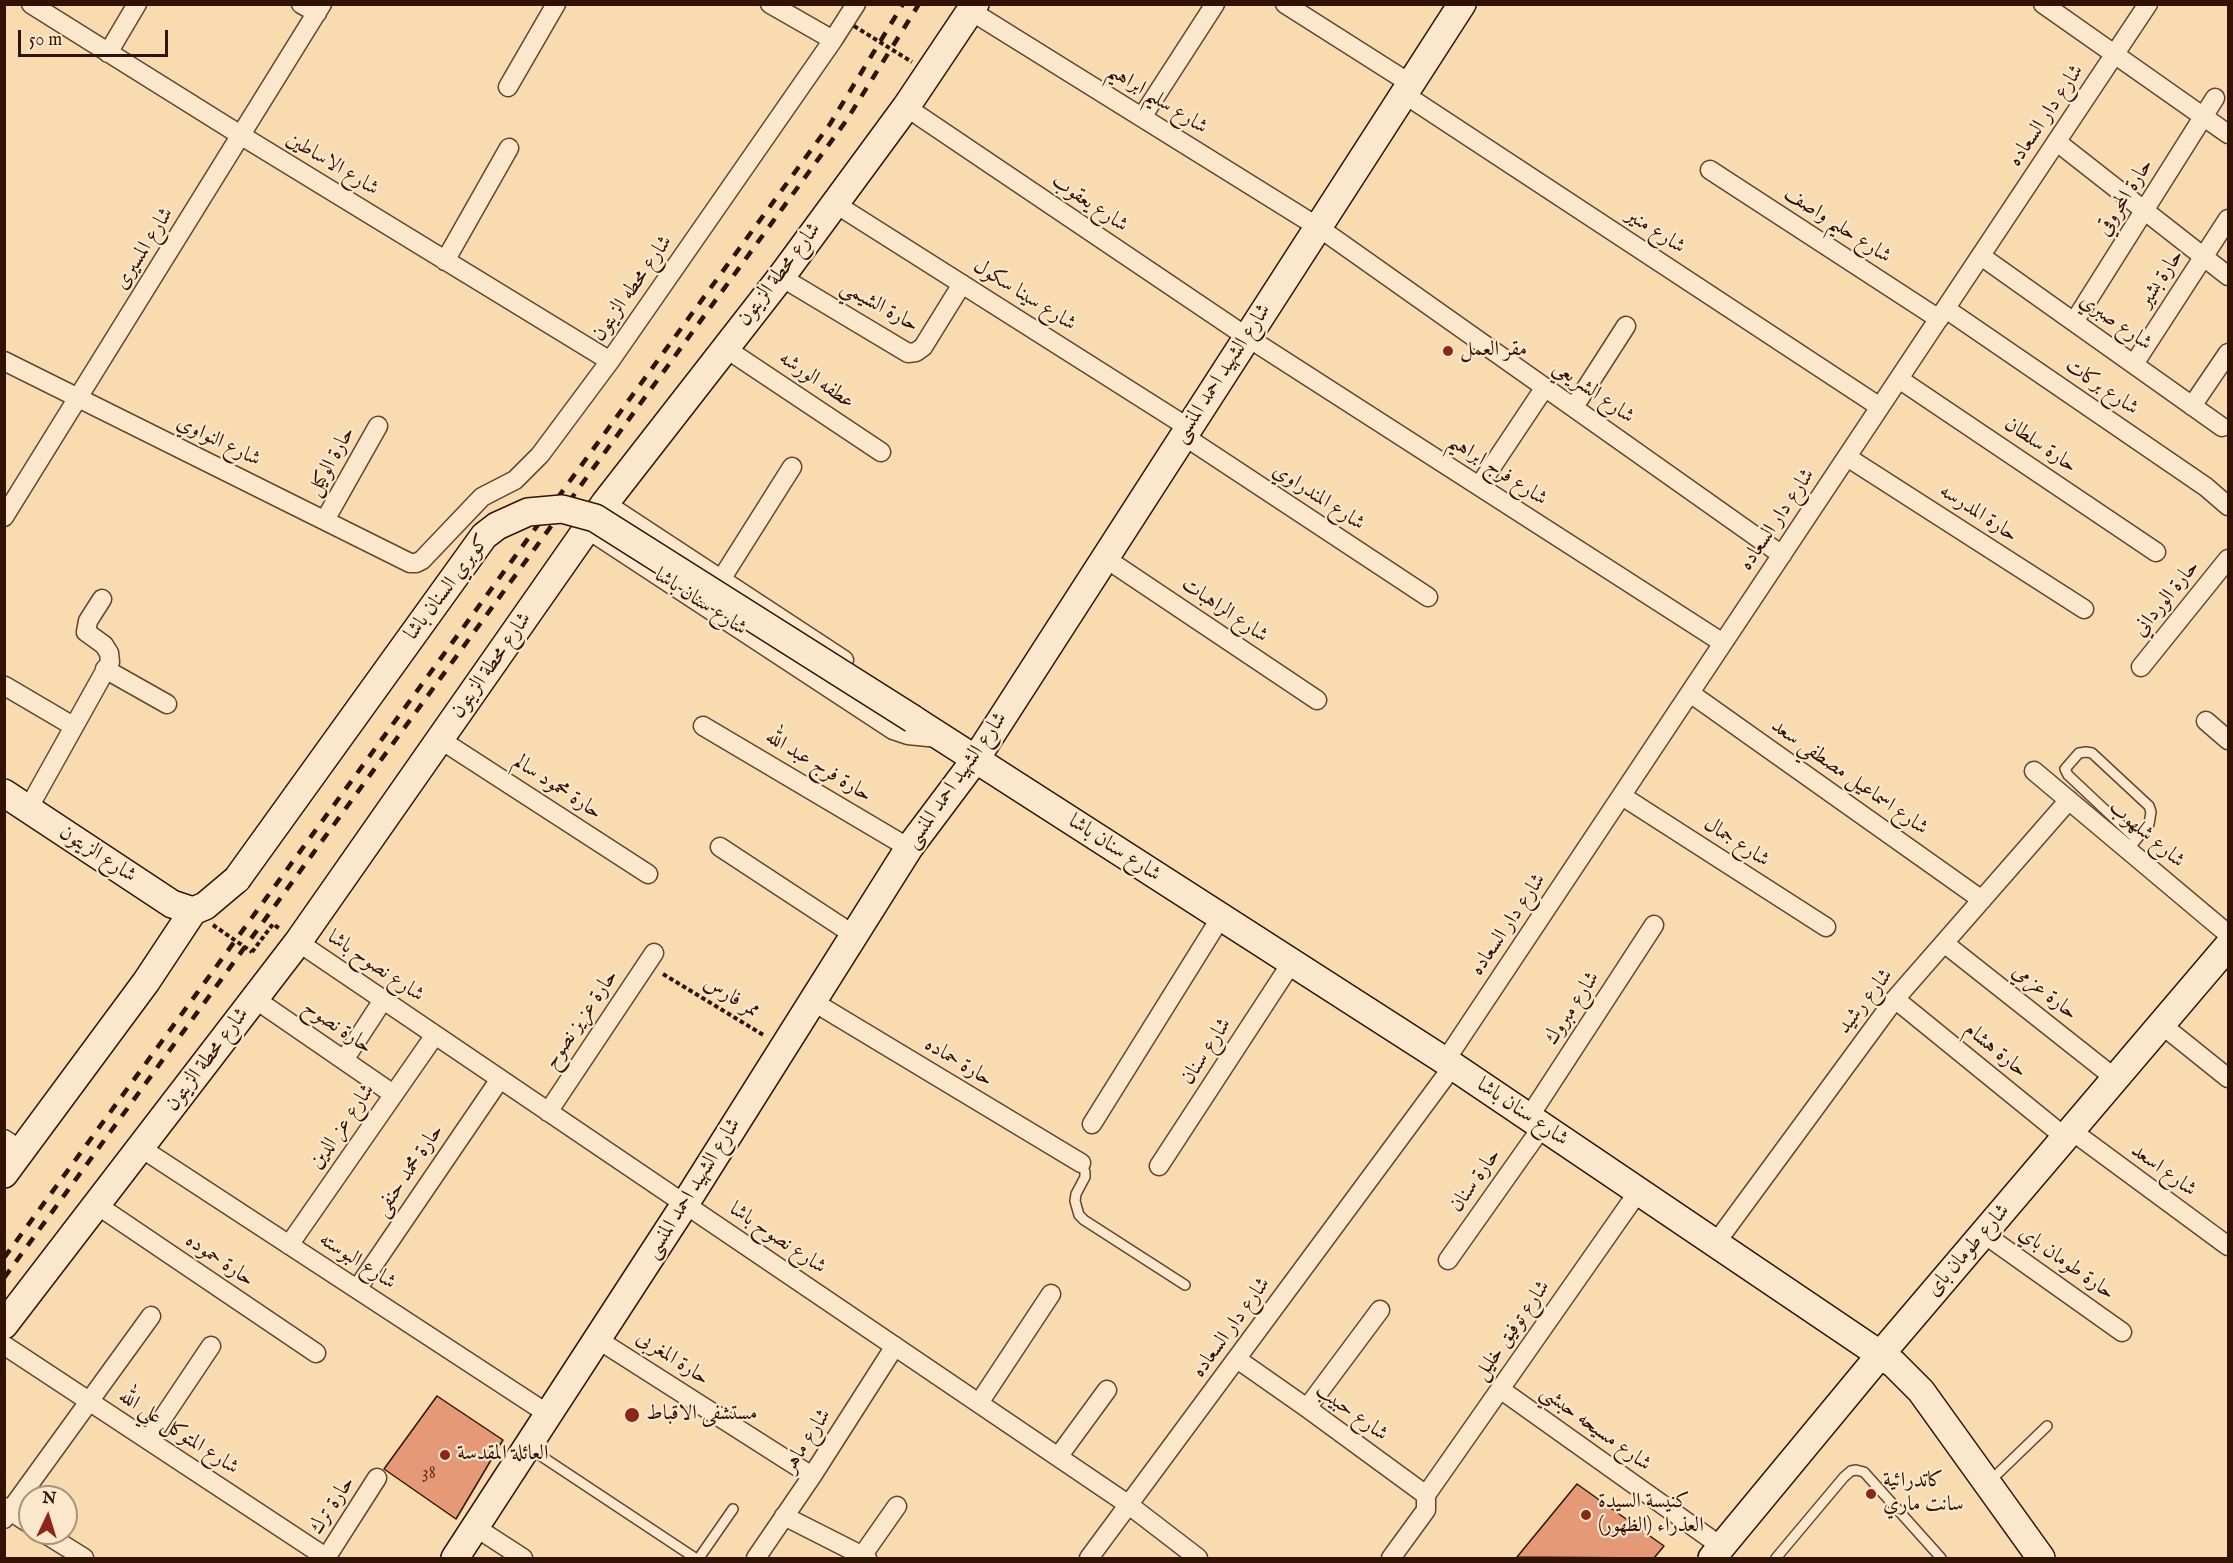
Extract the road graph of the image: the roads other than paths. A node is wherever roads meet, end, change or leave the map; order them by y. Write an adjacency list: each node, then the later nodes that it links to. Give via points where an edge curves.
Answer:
1 (137, 4): 14 (street)
2 (556, 4): 16 (street)
3 (770, 4): 13 (street)
4 (856, 4): 13 (street, شارع محطه الزيتون)
5 (1215, 4): 20 (street)
6 (1285, 4): 17 (street, شارع منير)
7 (1462, 4): 17 (street, شارع الشهيد احمد المنسى)
8 (2043, 4): 15 (street)
9 (2148, 4): 15 (street, شارع دار السعاده)
10 (42, 7): 14 (street, شارع الاساطين)
11 (313, 7): 23 (street, شارع المسيرى)
12 (973, 8): 19 (street, شارع محطة الزيتون); 20 (street, شارع سليم ابراهيم)
13 (833, 40): 44 (street, شارع محطه الزيتون)
14 (108, 53): 23 (street, شارع الاساطين)
15 (2114, 55): 21 (street); 24 (street, شارع دار السعاده)
16 (508, 87)
17 (1407, 89): 30 (street, شارع الشهيد احمد المنسى); 51 (street, شارع منير)
18 (2215, 98): 21 (street, حارة المحروقي)
19 (906, 107): 27 (street, شارع محطة الزيتون); 40 (street, شارع يعقوب)
20 (1142, 117): 30 (street, شارع سليم ابراهيم)
21 (2203, 117): 22 (street); 28 (street, حارة المحروقي)
22 (2229, 134)
23 (242, 136): 33 (street, شارع الاساطين); 48 (street, شارع المسيرى)
24 (2056, 142): 28 (street); 31 (street, شارع دار السعاده)
25 (509, 148): 33 (street)
26 (1710, 170): 37 (street, شارع حليم واصف)
27 (834, 203): 35 (street, شارع محطة الزيتون); 36 (street, شارع سينا سكول)
28 (2144, 211): 32 (street); 38 (street, حارة المحروقي)
29 (2229, 219): 32 (street, حارة بشير)
30 (1318, 227): 40 (street, شارع الشهيد احمد المنسى); 47 (street, شارع الشريعي)
31 (1981, 256): 37 (street, شارع دار السعاده); 38 (street, شارع صبري)
32 (2204, 257): 34 (street); 45 (street, حارة بشير)
33 (445, 261): 44 (street, شارع الاساطين)
34 (2229, 276)
35 (780, 277): 36 (street, حارة الشيمي, via 908,353 923,347); 41 (street, شارع محطة الزيتون)
36 (962, 284): 54 (street, شارع سينا سكول)
37 (1942, 314): 46 (street, شارع دار السعاده); 60 (street, شارع بركات, via 2206,487)
38 (2074, 322): 45 (street, شارع صبري)
39 (1626, 327): 50 (street)
40 (1247, 337): 54 (street, شارع الشهيد احمد المنسى); 58 (street, شارع فرج ابراهيم)
41 (725, 348): 55 (street, عطفه الورشه); 59 (street, شارع محطة الزيتون)
42 (2229, 353): 49 (street)
43 (4, 361): 48 (street, شارع النواوي)
44 (610, 361): 68 (street, شارع محطه الزيتون, via 540,455 515,480 482,497 422,560)
45 (2134, 364): 49 (street, شارع صبري)
46 (1899, 379): 51 (street, شارع دار السعاده); 64 (street, حارة سلطان)
47 (1545, 387): 50 (street, شارع الشريعي); 58 (street)
48 (79, 398): 61 (street, شارع المسيرى); 62 (street, شارع النواوي)
49 (2192, 406): 53 (street, شارع صبري)
50 (1574, 407): 65 (street, شارع الشريعي)
51 (1880, 408): 56 (street, شارع دار السعاده)
52 (378, 426): 62 (street, حارة الوكيل)
53 (2222, 427)
54 (1186, 432): 66 (street, شارع الشهيد احمد المنسى); 70 (street, شارع المندراوي)
55 (882, 452)
56 (1847, 457): 65 (street, شارع دار السعاده); 72 (street, حارة المدرسه)
57 (792, 466): 69 (street)
58 (1479, 486): 73 (street, شارع فرج ابراهيم)
59 (605, 503): 63 (street, شارع محطة الزيتون); 69 (street, شارع سنان باشا)
60 (2229, 506)
61 (4, 517)
62 (325, 520): 68 (street, شارع النواوي)
63 (587, 529): 84 (street, شارع سنان باشا, via 893,730); 85 (street, شارع محطة الزيتون)
64 (2156, 552)
65 (1782, 555): 73 (street, شارع دار السعاده)
66 (1105, 558): 78 (street, شارع الراهبات); 87 (street, شارع الشهيد احمد المنسى)
67 (2229, 559): 74 (street, حارة الورداني)
68 (411, 563)
69 (722, 578): 84 (street, شارع سنان باشا, via 922,713)
70 (1428, 597)
71 (102, 599): 75 (street, via 86,632 109,653 110,662)
72 (2084, 609)
73 (1723, 644): 77 (street, شارع دار السعاده)
74 (2141, 667)
75 (105, 669): 79 (street); 82 (street)
76 (5, 686): 82 (street)
77 (1690, 693): 90 (street, شارع دار السعاده); 97 (street, شارع اسماعيل مصطفي سعد)
78 (1317, 700)
79 (167, 704)
80 (913, 719): 84 (street, شارع سنان باشا); 99 (street, كوبري السنان باشا, bridge, via 595,518 562,509 528,512 484,536 237,879 205,906)
81 (2206, 721): 86 (street)
82 (74, 726): 92 (street)
83 (703, 726): 95 (street, حارة فرج عبد الله)
84 (940, 738): 87 (street, شارع سنان باشا)
85 (441, 740): 96 (street, حارة محمود سالم); 104 (street, شارع محطة الزيتون)
86 (2229, 740)
87 (975, 760): 95 (street, شارع الشهيد احمد المنسى); 98 (street, شارع سنان باشا)
88 (2034, 771): 91 (street, شارع شلهوب)
89 (4, 793): 92 (street, شارع الزيتون)
90 (1622, 796): 101 (street, شارع جمال); 116 (street, شارع دار السعاده)
91 (2069, 800): 93 (street, شارع شلهوب); 97 (street, شارع رشيد)
92 (28, 809): 99 (street, شارع الزيتون, via 172,904)
93 (2132, 844): 93 (lane, via 2149,824 2149,806 2092,753 2079,753 2065,769 2068,775); 102 (street, شارع شلهوب)
94 (720, 847): 103 (street)
95 (909, 848): 103 (street, شارع الشهيد احمد المنسى)
96 (648, 874)
97 (1982, 900): 105 (street, شارع رشيد)
98 (1221, 917): 108 (street, شارع سنان باشا); 123 (street)
99 (203, 918): 125 (street)
100 (1654, 925): 122 (street, شارع مبروك)
101 (1826, 927)
102 (2229, 934)
103 (854, 935): 112 (street, شارع الشهيد احمد المنسى)
104 (298, 942): 109 (street, شارع محطة الزيتون); 111 (street, شارع نصوح باشا)
105 (1944, 943): 110 (street, شارع رشيد); 117 (street, حارة عزمي)
106 (2229, 946): 113 (street, شارع طومان باى)
107 (654, 952): 121 (street, حارة عزيز نصوح)
108 (1292, 962): 116 (street, شارع سنان باشا); 128 (street, شارع سنان)
109 (255, 999): 115 (street, حارة نصوح); 126 (street, شارع محطة الزيتون)
110 (1895, 999): 124 (street, حارة هشام); 134 (street, شارع رشيد)
111 (383, 1000): 114 (street, شارع نصوح باشا); 115 (street)
112 (812, 1001): 127 (street, حارة حماده); 131 (street, شارع الشهيد احمد المنسى)
113 (2162, 1024): 117 (street, شارع طومان باى); 118 (street)
114 (435, 1035): 119 (street, شارع نصوح باشا); 120 (street, شارع عز الدين)
115 (344, 1060): 120 (street, حارة نصوح)
116 (1449, 1063): 122 (street, شارع سنان باشا); 151 (street, شارع دار السعاده)
117 (2116, 1078): 124 (street, شارع طومان باى)
118 (2229, 1078)
119 (500, 1079): 121 (street, شارع نصوح باشا); 139 (street, حارة محمد حنفى)
120 (393, 1094): 135 (street, شارع عز الدين)
121 (548, 1112): 131 (street, شارع نصوح باشا)
122 (1535, 1122): 130 (street, شارع سنان باشا); 137 (street, حارة سنان)
123 (1092, 1124)
124 (2069, 1135): 133 (street, شارع طومان باى); 136 (street, شارع اسعد)
125 (13, 1145): 129 (street)
126 (141, 1148): 132 (street, شارع محطة الزيتون); 135 (street, شارع البوسته)
127 (1080, 1163): 138 (lane, via 1085,1177 1076,1194 1079,1215)
128 (1159, 1166)
129 (4, 1174)
130 (1638, 1192): 134 (street, شارع سنان باشا); 152 (street, شارع توفيق خليل)
131 (685, 1204): 145 (street, شارع الشهيد احمد المنسى); 148 (street, شارع نصوح باشا)
132 (97, 1205): 143 (street, شارع محطة الزيتون); 149 (street, حارة حموده)
133 (1984, 1234): 144 (street, حارة طومان باي); 150 (street, شارع طومان باى)
134 (1715, 1244): 150 (street, شارع سنان باشا)
135 (289, 1245): 139 (street, شارع البوسته)
136 (2229, 1246)
137 (1448, 1260)
138 (1185, 1285)
139 (357, 1289): 157 (street, شارع البوسته)
140 (1051, 1294): 155 (street)
141 (1380, 1310): 156 (street)
142 (151, 1316): 154 (street)
143 (4, 1325)
144 (2121, 1332)
145 (597, 1338): 157 (street, شارع الشهيد احمد المنسى); 162 (street, حارة المغربى)
146 (4, 1345): 154 (street, شارع المتوكل علي الله)
147 (211, 1346): 159 (street)
148 (895, 1346): 155 (street, شارع نصوح باشا); 162 (street, شارع ماهر)
149 (316, 1353)
150 (1880, 1355): 164 (street, شارع سنان باشا, via 1921,1391); 173 (street, شارع طومان باى)
151 (1237, 1359): 156 (street, شارع حبيب); 166 (street, شارع دار السعاده)
152 (1500, 1389): 165 (street, شارع توفيق خليل); 173 (street, شارع مسيحه حبشي)
153 (1107, 1390): 161 (street)
154 (89, 1401): 159 (street, شارع المتوكل علي الله); 169 (street)
155 (978, 1403): 161 (street, شارع نصوح باشا)
156 (1307, 1407): 165 (street, شارع حبيب)
157 (548, 1414): 160 (street, شارع الشهيد احمد المنسى)
158 (2047, 1426): 164 (lane)
159 (148, 1440): 176 (street, شارع المتوكل علي الله)
160 (527, 1447): 171 (street, شارع الشهيد احمد المنسى); 179 (lane)
161 (1058, 1457): 166 (street, شارع نصوح باشا)
162 (812, 1476): 170 (street, شارع ماهر)
163 (377, 1478): 176 (street, حارة ترك)
164 (1987, 1483): 186 (street, شارع سنان باشا)
165 (1426, 1503): 183 (street, شارع توفيق خليل)
166 (1129, 1505): 181 (street, شارع دار السعاده); 182 (street, شارع نصوح باشا)
167 (897, 1506): 174 (street)
168 (733, 1509): 179 (lane)
169 (6, 1512)
170 (784, 1516): 174 (street); 180 (street, شارع ماهر)
171 (475, 1527): 177 (street, شارع الشهيد احمد المنسى); 178 (street)
172 (63, 1545): 175 (street)
173 (1717, 1553)
174 (864, 1557)
175 (84, 1558)
176 (326, 1558)
177 (455, 1558)
178 (523, 1558)
179 (697, 1558)
180 (756, 1558)
181 (1089, 1558)
182 (1198, 1558)
183 (1391, 1558)
184 (1776, 1558): 185 (lane, via 1844,1477 1856,1470 1864,1472)
185 (1941, 1558)
186 (2041, 1558)

